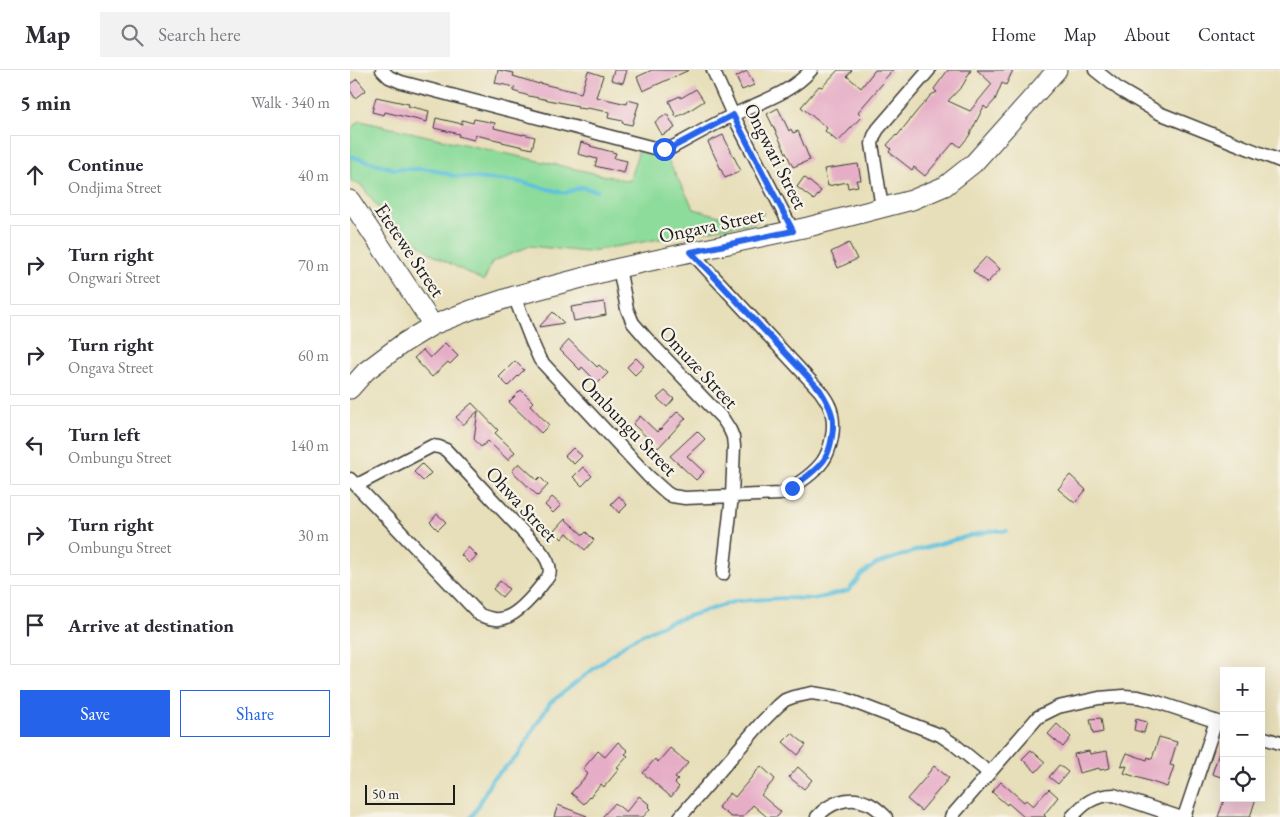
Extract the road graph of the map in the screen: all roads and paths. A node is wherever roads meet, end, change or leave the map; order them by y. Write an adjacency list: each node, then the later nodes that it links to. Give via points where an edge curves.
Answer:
1 (382, 70): 7 (street, via 401,82 658,149 671,148)
2 (713, 70): 7 (street, Ongwari Street)
3 (810, 70): 7 (street, via 790,88)
4 (929, 70): 10 (street, via 874,136 872,144)
5 (1057, 70): 10 (street, Ongava Street, via 974,163 945,186)
6 (1095, 70): 8 (street, via 1158,113)
7 (733, 115): 11 (street, Ongwari Street)
8 (1280, 161)
9 (350, 200): 15 (street, Etetewe Street)
10 (882, 208): 11 (street, Ongava Street)
11 (793, 231): 12 (street, Ongava Street)
12 (691, 252): 13 (street, Ongava Street); 18 (street, Ombungu Street, via 820,390 832,415 832,436 827,453 806,478 780,494)
13 (619, 268): 14 (street, Ongava Street); 18 (street, Omuze Street, via 633,323 730,430 734,446)
14 (514, 296): 15 (street, Ongava Street); 18 (street, Ombungu Street, via 540,360 648,476 672,496)
15 (433, 325): 16 (street, Ongava Street, via 376,363)
16 (350, 389)
17 (353, 482): 17 (street, Ohwa Street, via 480,615 491,619 508,616 527,602 549,575 546,558 540,550 439,446 432,446)
18 (732, 496): 19 (street, Omuze Street)
19 (723, 574)
20 (1220, 723): 23 (street, via 1138,697 1080,702 1058,707 1038,717); 30 (street)
21 (1265, 738): 22 (street)
22 (1280, 743)
23 (989, 773): 24 (street, via 940,735 843,698 812,693 785,700 778,706); 27 (street)
24 (680, 817)
25 (817, 817): 26 (street, via 822,810 845,800 868,803)
26 (886, 817)
27 (951, 817)
28 (1072, 817): 29 (street, via 1088,801 1114,795)
29 (1178, 817)
30 (1184, 817)

